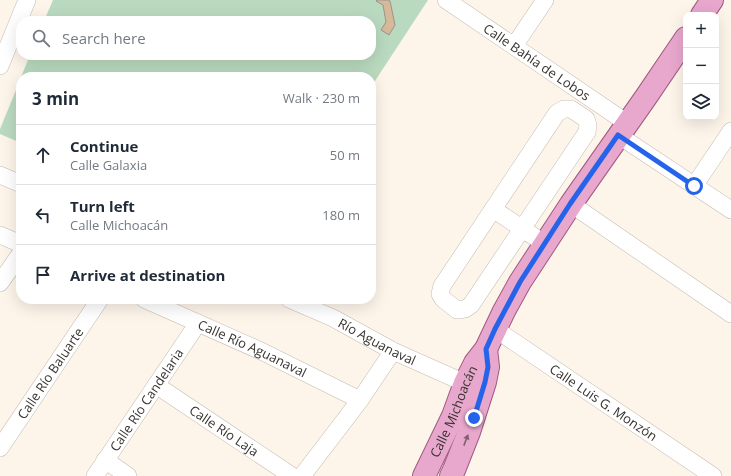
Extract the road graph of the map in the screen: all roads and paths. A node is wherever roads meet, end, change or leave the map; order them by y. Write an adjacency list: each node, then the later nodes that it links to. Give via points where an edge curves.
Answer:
1 (27, 0): 6 (street)
2 (446, 0): 9 (street, Calle Bahía de Lobos)
3 (545, 0): 9 (street)
4 (712, 0): 5 (main road)
5 (704, 12)
6 (20, 16)
7 (16, 27): 10 (street)
8 (683, 42): 11 (main road, Calle Michoacán)
9 (514, 46): 11 (street, Calle Bahía de Lobos)
10 (0, 66)
11 (623, 129): 15 (street, Calle Bahía de Lobos); 16 (main road, Calle Michoacán)
12 (731, 131): 15 (street)
13 (0, 175): 14 (street)
14 (16, 182)
15 (694, 186): 18 (street, Calle Bahía de Lobos)
16 (570, 204): 22 (main road, Calle Michoacán); 28 (street)
17 (493, 209): 19 (street); 19 (street, via 442,286 440,294 443,299 457,310 471,305); 19 (street, via 557,113 571,109 586,119 586,132)
18 (731, 210)
19 (522, 229): 22 (street)
20 (0, 235): 21 (street)
21 (16, 242)
22 (545, 244): 30 (main road, Calle Michoacán, via 520,282)
23 (16, 260): 24 (street)
24 (0, 283)
25 (97, 304): 36 (street, Calle Río Baluarte)
26 (155, 304): 29 (street, Calle Río Aguanaval)
27 (301, 304): 32 (street, Río Aguanaval, via 333,318)
28 (731, 314)
29 (198, 323): 34 (street, Calle Río Candelaria); 35 (street, Calle Río Aguanaval)
30 (495, 329): 31 (main road, Calle Michoacán); 44 (street, Calle Luis G. Monzón)
31 (486, 349): 33 (main road, Calle Michoacán, via 475,363); 38 (main road, Calle Michoacán, one-way to 31, via 485,382 488,367)
32 (393, 351): 33 (street, Río Aguanaval); 35 (street)
33 (465, 383): 43 (main road, Calle Michoacán, via 453,416)
34 (156, 385): 37 (street, Calle Río Candelaria); 41 (street, Calle Río Laja)
35 (360, 400): 42 (street)
36 (0, 448)
37 (105, 460): 39 (street, Calle Río Candelaria); 40 (street)
38 (456, 474)
39 (95, 476)
40 (128, 476)
41 (292, 476)
42 (302, 476)
43 (424, 476)
44 (713, 476)

